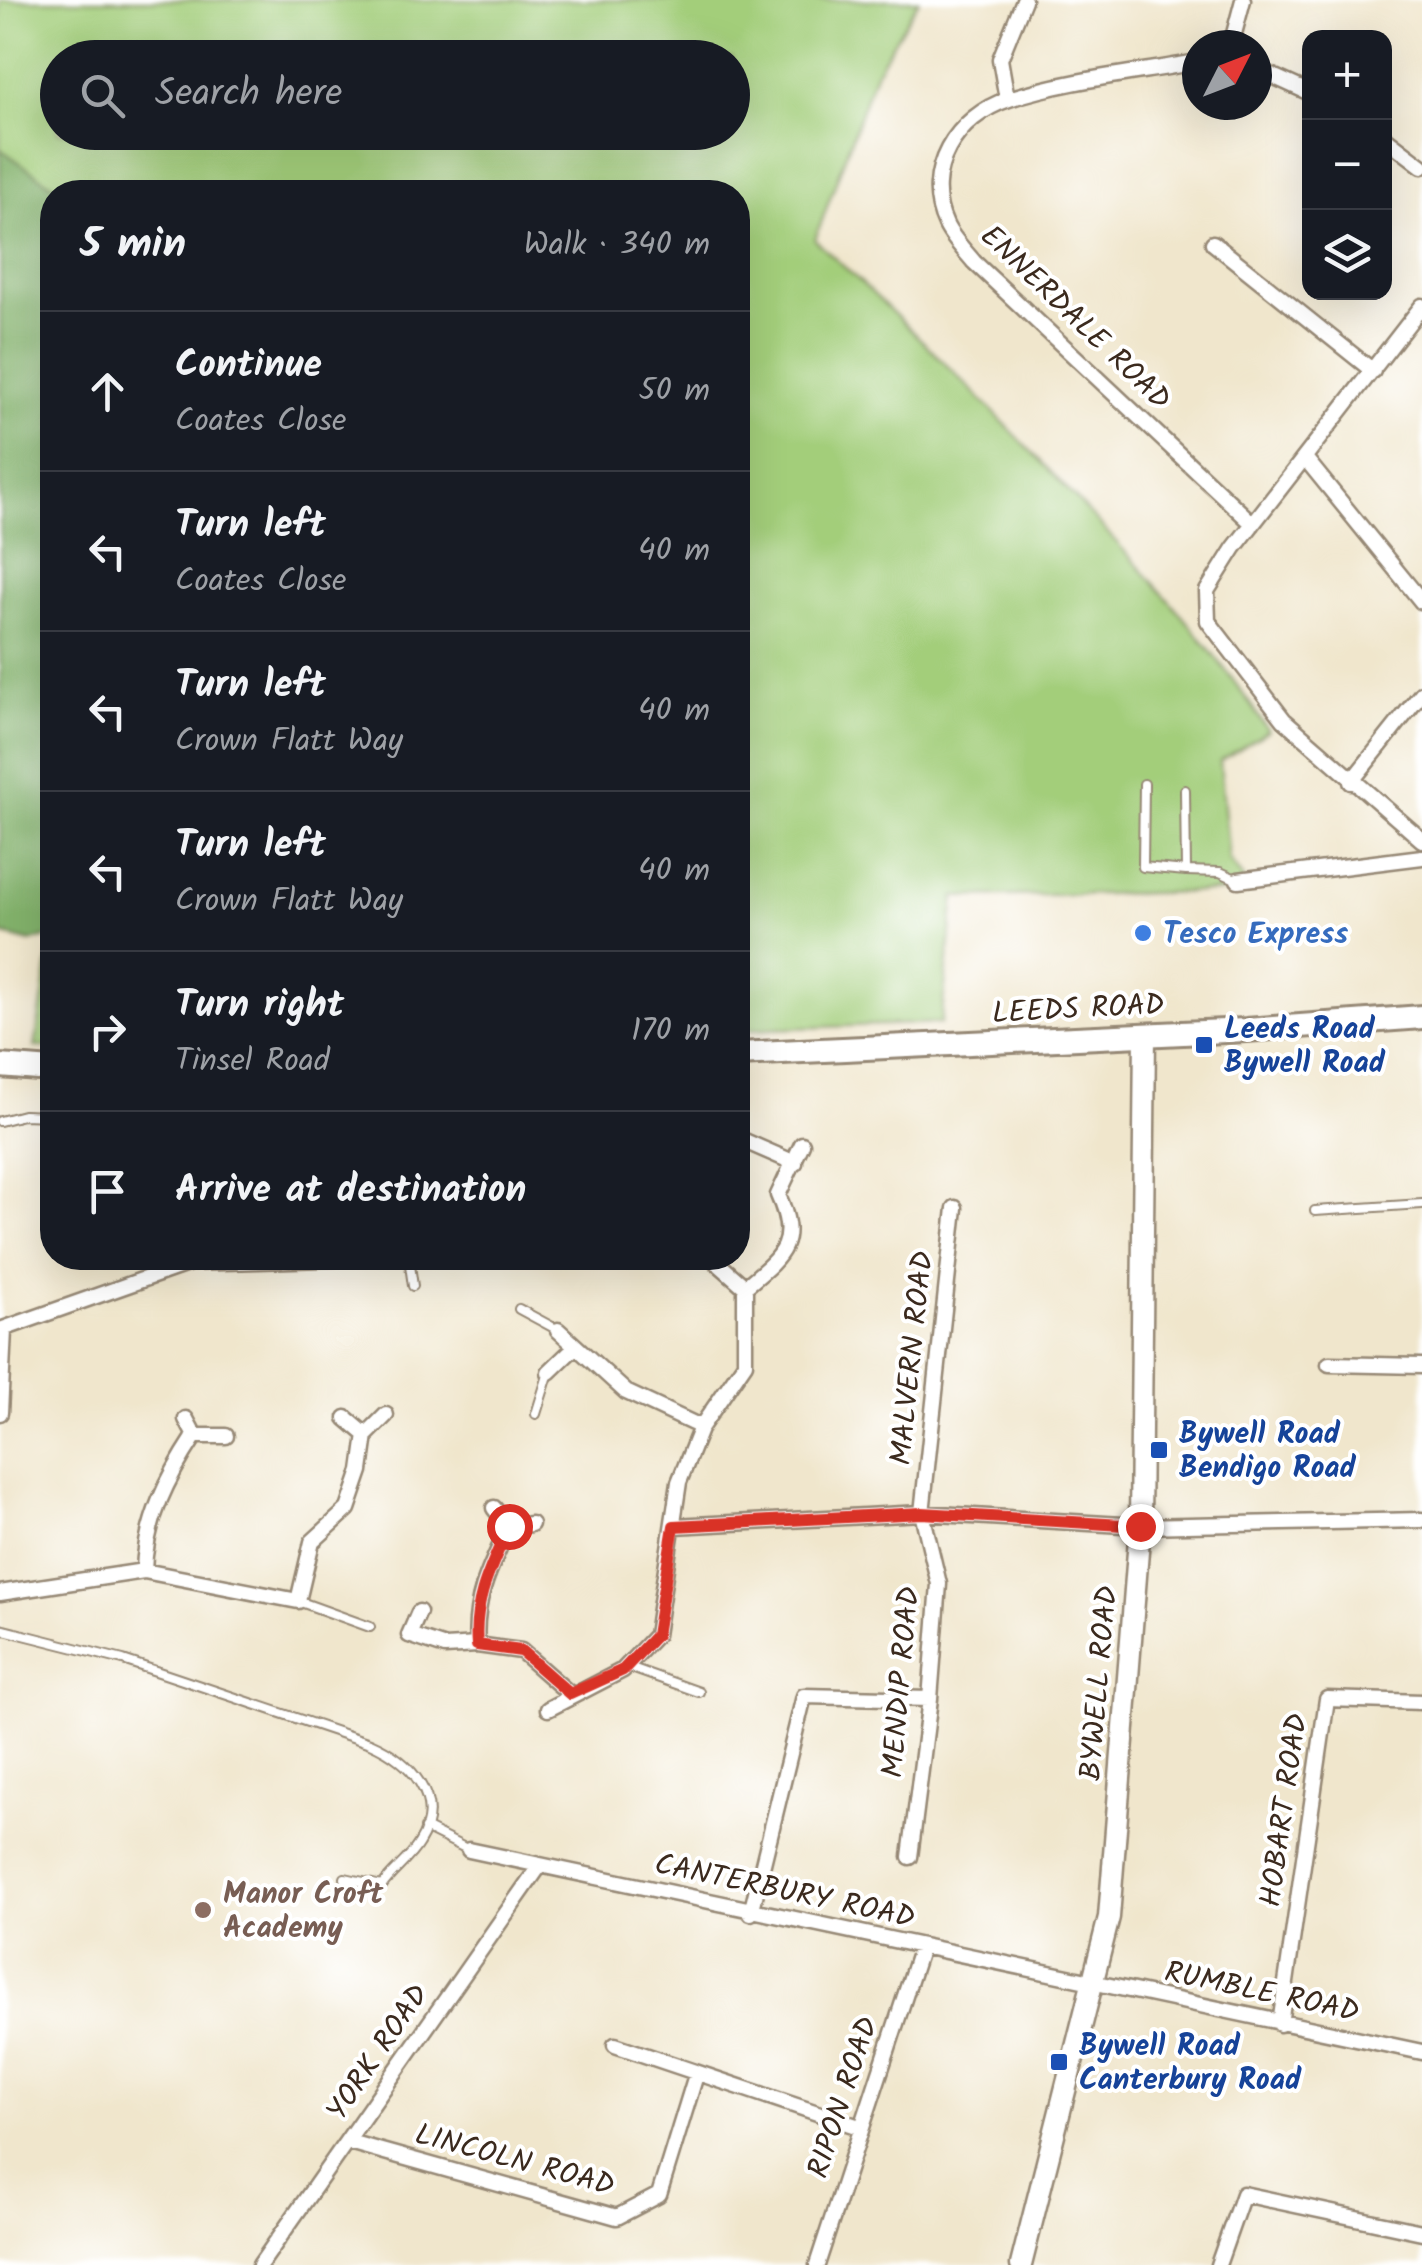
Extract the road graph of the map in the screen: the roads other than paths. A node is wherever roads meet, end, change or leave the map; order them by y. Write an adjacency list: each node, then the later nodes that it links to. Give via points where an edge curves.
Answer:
1 (1024, 0): 7 (street, via 1000,58)
2 (1242, 0): 3 (street)
3 (1235, 30)
4 (1182, 65): 7 (street, ENNERDALE ROAD)
5 (1272, 76): 6 (street)
6 (1302, 90)
7 (1008, 99): 14 (street, ENNERDALE ROAD, via 972,118 946,150 936,185 946,225 974,262)
8 (1392, 143): 9 (street)
9 (1422, 166)
10 (1214, 243): 12 (street)
11 (1422, 306): 12 (street)
12 (1373, 371): 13 (street)
13 (1305, 458): 14 (street); 15 (street)
14 (1252, 524): 17 (street, via 1207,591 1208,621 1284,720)
15 (1422, 602)
16 (1422, 694): 17 (street)
17 (1351, 782): 20 (street)
18 (1144, 784): 22 (lane, via 1143,867)
19 (1185, 790): 22 (lane)
20 (1422, 840)
21 (1422, 857): 23 (street)
22 (1186, 871): 23 (lane)
23 (1238, 880)
24 (1422, 1016): 25 (main road, LEEDS ROAD)
25 (1145, 1034): 26 (main road, LEEDS ROAD); 64 (street, BYWELL ROAD)
26 (750, 1053)
27 (0, 1066): 28 (main road)
28 (40, 1069)
29 (40, 1116): 30 (lane)
30 (0, 1121)
31 (750, 1144): 33 (street)
32 (802, 1144): 33 (street)
33 (795, 1164): 41 (street, via 778,1195 790,1222 782,1256)
34 (1422, 1204): 36 (lane)
35 (955, 1208): 59 (street, MALVERN ROAD)
36 (1315, 1211)
37 (170, 1270): 43 (street)
38 (411, 1270): 40 (lane)
39 (726, 1270): 41 (street)
40 (414, 1286)
41 (745, 1287): 54 (street, via 745,1363)
42 (519, 1309): 44 (lane)
43 (2, 1330): 49 (street)
44 (558, 1330): 45 (street)
45 (576, 1347): 48 (street); 54 (street, via 626,1392)
46 (1329, 1364): 47 (street)
47 (1422, 1366)
48 (550, 1372): 50 (lane)
49 (0, 1412)
50 (536, 1414)
51 (386, 1415): 55 (street)
52 (346, 1418): 55 (street)
53 (186, 1419): 56 (street)
54 (701, 1427): 63 (street, via 678,1482)
55 (366, 1435): 67 (street, via 348,1509 312,1542)
56 (195, 1436): 57 (street); 65 (street, via 169,1475 144,1539)
57 (226, 1436)
58 (494, 1508): 62 (street)
59 (922, 1513): 63 (street); 64 (street); 75 (street, MENDIP ROAD, via 939,1584)
60 (1422, 1520): 64 (street)
61 (531, 1524): 62 (street)
62 (509, 1526): 71 (street, via 480,1589)
63 (674, 1526): 72 (street, via 656,1635)
64 (1140, 1526): 85 (street, BYWELL ROAD, via 1109,1917)
65 (144, 1570): 66 (street); 67 (street)
66 (0, 1593)
67 (298, 1601): 69 (lane)
68 (420, 1612): 71 (street, via 409,1635 445,1647)
69 (370, 1627)
70 (0, 1629): 78 (lane, via 123,1660 396,1754 420,1784)
71 (477, 1645): 74 (street, via 521,1651)
72 (626, 1666): 73 (lane); 74 (street)
73 (700, 1692)
74 (570, 1694): 77 (street)
75 (930, 1699): 80 (street, MENDIP ROAD); 83 (street, via 804,1696)
76 (1422, 1702): 86 (street, HOBART ROAD, via 1327,1699)
77 (548, 1709)
78 (426, 1828): 79 (lane); 82 (lane, via 382,1886)
79 (468, 1850): 81 (street, CANTERBURY ROAD)
80 (910, 1857)
81 (538, 1868): 83 (street, CANTERBURY ROAD); 91 (street, YORK ROAD)
82 (345, 1878)
83 (752, 1913): 84 (street, CANTERBURY ROAD)
84 (921, 1948): 85 (street, CANTERBURY ROAD); 90 (street, RIPON ROAD)
85 (1091, 1983): 86 (street, RUMBLE ROAD); 95 (street, BYWELL ROAD)
86 (1280, 2024): 88 (street, RUMBLE ROAD)
87 (615, 2046): 89 (street)
88 (1422, 2052)
89 (696, 2075): 90 (street); 91 (street, LINCOLN ROAD, via 659,2195 617,2218)
90 (859, 2127): 94 (street, RIPON ROAD)
91 (350, 2142): 93 (street, YORK ROAD)
92 (1422, 2232): 96 (street, via 1243,2194)
93 (260, 2265)
94 (817, 2265)
95 (1021, 2265)
96 (1218, 2265)

